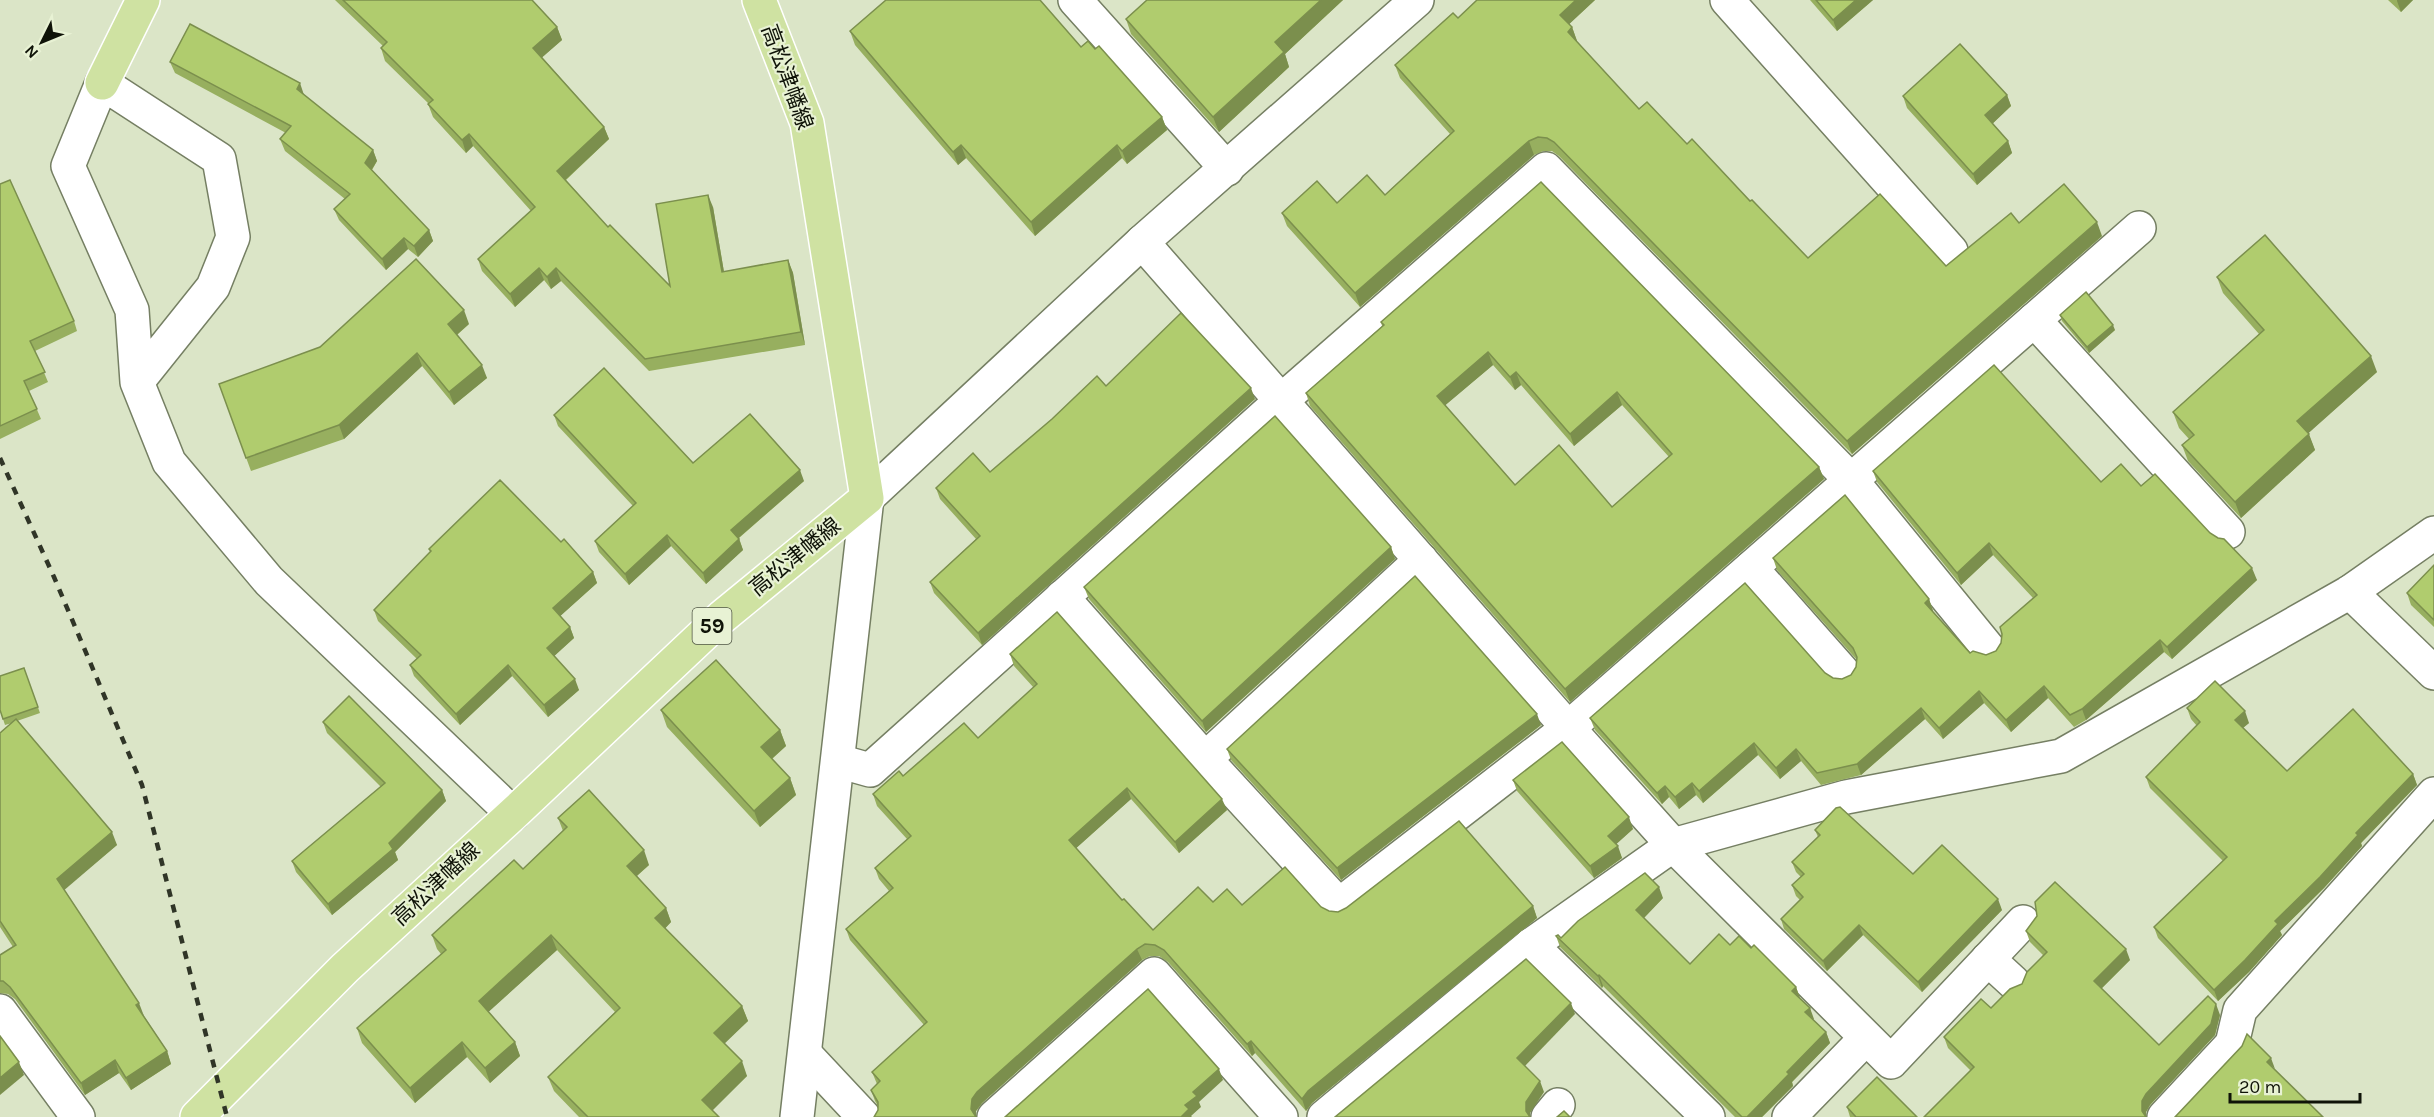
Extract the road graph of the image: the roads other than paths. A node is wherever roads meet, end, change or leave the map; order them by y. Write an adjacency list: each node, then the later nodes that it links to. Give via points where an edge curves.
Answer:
1 (143, 0): 6 (main road)
2 (759, 0): 15 (main road, 高松津幡線, via 807,123)
3 (1075, 0): 7 (street)
4 (1417, 0): 7 (street)
5 (1727, 0): 10 (street)
6 (102, 83): 12 (street, via 68,166 132,310); 12 (street, via 219,159 233,237 213,287)
7 (1227, 169): 9 (street)
8 (2139, 228): 11 (street)
9 (1142, 242): 13 (street); 15 (street)
10 (1951, 251)
11 (2034, 320): 14 (street); 16 (street)
12 (137, 382): 29 (street, via 169,462 270,581)
13 (1282, 400): 14 (street, via 1546,169); 18 (street); 21 (street)
14 (1851, 480): 19 (street); 22 (street)
15 (867, 498): 27 (street); 29 (main road, 高松津幡線 / 59, via 722,617)
16 (2228, 532)
17 (2434, 533): 20 (street)
18 (1421, 560): 25 (street); 26 (street)
19 (1751, 568): 23 (street); 25 (street)
20 (2350, 592): 24 (street); 30 (street, via 2061,756 1846,797)
21 (1062, 597): 26 (street); 27 (street, via 870,770)
22 (1988, 648)
23 (1843, 672)
24 (2434, 673)
25 (1568, 729): 26 (street, via 1339,905); 30 (street)
26 (1204, 759)
27 (838, 761): 37 (street)
28 (2434, 795): 47 (street, via 2240,1010 2232,1044)
29 (513, 814): 39 (main road, 高松津幡線 / 59, via 345,968)
30 (1673, 845): 32 (street); 36 (street)
31 (2023, 922): 33 (street)
32 (1532, 945): 44 (street); 45 (street)
33 (1988, 959): 34 (street); 36 (street, via 1891,1062)
34 (2013, 982)
35 (0, 1011): 38 (street)
36 (1866, 1038): 46 (street)
37 (805, 1054): 40 (street); 41 (street)
38 (78, 1117)
39 (197, 1117)
40 (798, 1117)
41 (864, 1117)
42 (994, 1117): 43 (street, via 1154,974)
43 (1281, 1117)
44 (1324, 1117)
45 (1708, 1117)
46 (1789, 1117)
47 (2164, 1117)

